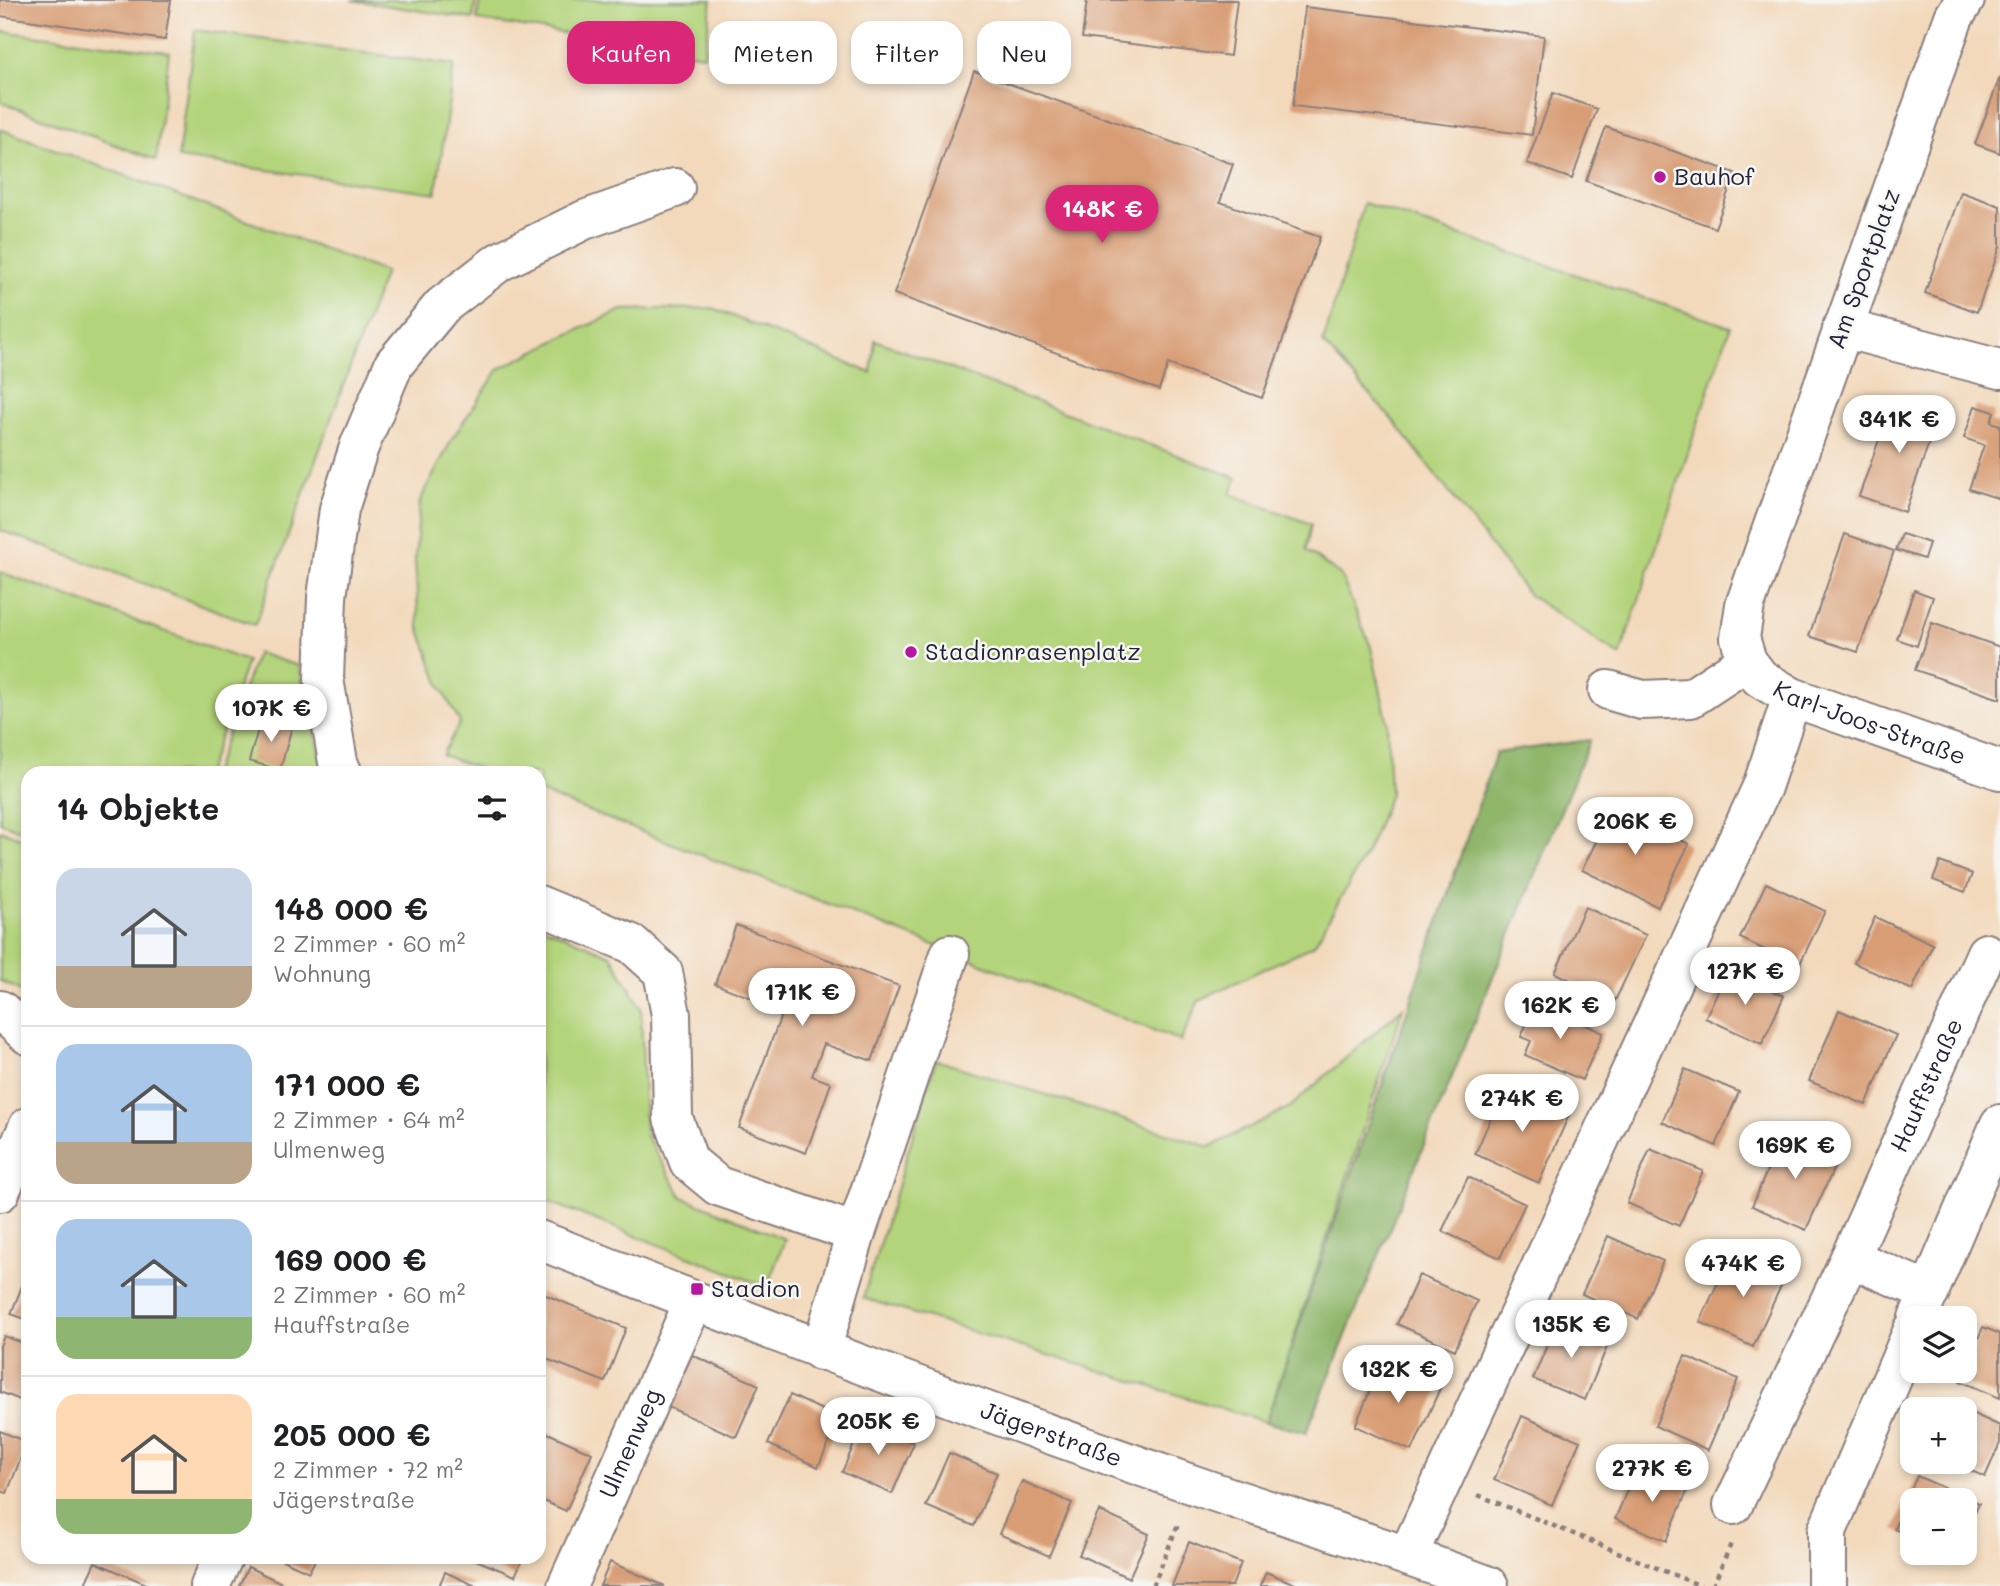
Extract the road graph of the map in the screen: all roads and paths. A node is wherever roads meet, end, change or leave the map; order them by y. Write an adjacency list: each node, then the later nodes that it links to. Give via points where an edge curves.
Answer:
1 (1965, 0): 3 (street, Am Sportplatz, via 1954,18)
2 (675, 188): 8 (street, via 584,220 499,262 442,306 394,364 339,509 327,597 324,679)
3 (1842, 328): 4 (street); 5 (street, Am Sportplatz, via 1745,605 1740,638)
4 (2000, 369)
5 (1747, 661): 6 (street, via 1691,698 1642,700); 7 (street, Karl-Joos-Straße, via 1760,678)
6 (1608, 690)
7 (1792, 697): 9 (street, Karl-Joos-Straße); 25 (street, via 1762,787)
8 (340, 766)
9 (2000, 770)
10 (546, 908): 18 (street, via 632,944 663,972 671,1015 673,1118 690,1162 719,1186)
11 (1986, 953): 20 (street, Hauffstraße)
12 (950, 954): 18 (street)
13 (0, 1010): 14 (street)
14 (21, 1029)
15 (2000, 1124): 22 (street)
16 (21, 1143): 17 (street)
17 (0, 1192)
18 (856, 1233): 23 (street)
19 (546, 1243): 21 (street, Jägerstraße)
20 (1850, 1258): 22 (street); 27 (street, Hauffstraße)
21 (694, 1300): 23 (street, Jägerstraße); 31 (street, Ulmenweg)
22 (1924, 1305)
23 (821, 1351): 26 (street, Jägerstraße)
24 (1900, 1360): 35 (street, via 1827,1531)
25 (1442, 1480): 28 (street); 34 (path)
26 (1194, 1485): 28 (street, Jägerstraße); 32 (path)
27 (1733, 1504)
28 (1408, 1555): 33 (street, Jägerstraße)
29 (220, 1564): 30 (street)
30 (210, 1586)
31 (567, 1586)
32 (1153, 1586)
33 (1489, 1586)
34 (1701, 1586)
35 (1827, 1586)

